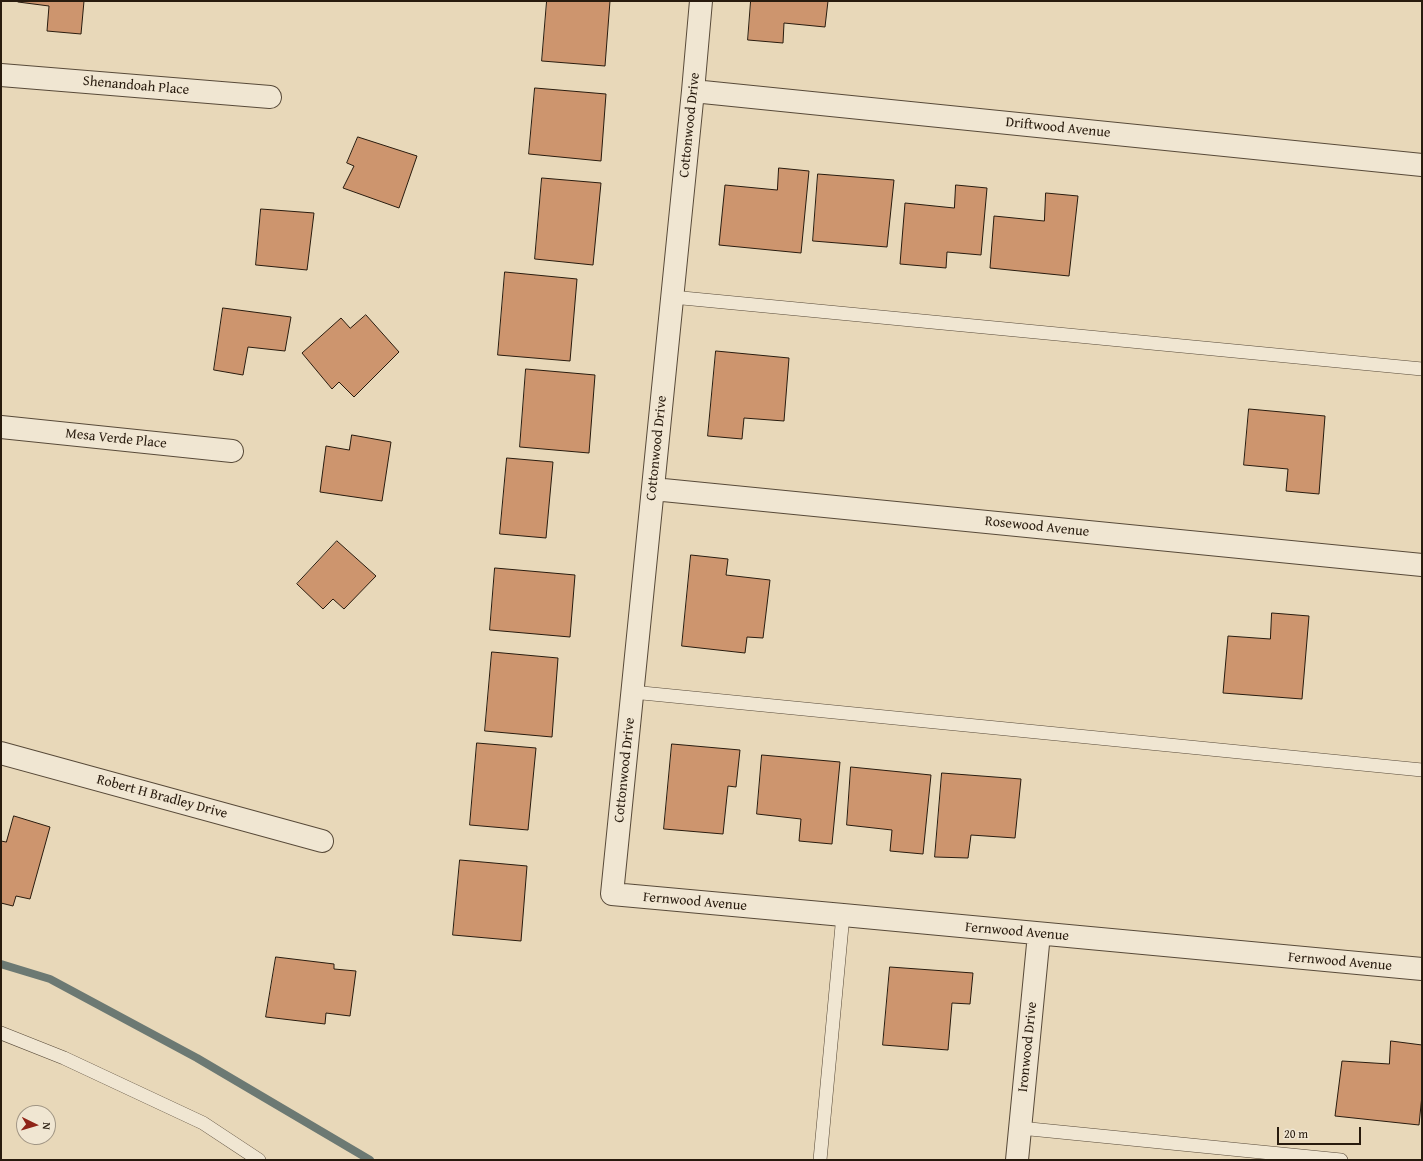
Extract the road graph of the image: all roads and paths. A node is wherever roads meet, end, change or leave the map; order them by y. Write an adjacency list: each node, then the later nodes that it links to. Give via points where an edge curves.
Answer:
1 (701, 1): 3 (street, Cottonwood Drive)
2 (1, 75): 4 (street, Shenandoah Place)
3 (694, 91): 5 (street, Driftwood Avenue); 6 (street, Cottonwood Drive)
4 (270, 97)
5 (1422, 165)
6 (672, 297): 7 (lane); 10 (street, Cottonwood Drive)
7 (1422, 369)
8 (1, 427): 9 (street, Mesa Verde Place)
9 (232, 451)
10 (653, 489): 11 (street, Rosewood Avenue); 12 (street, Cottonwood Drive)
11 (1422, 565)
12 (632, 692): 14 (lane); 16 (street, Cottonwood Drive)
13 (1, 753): 15 (street, Robert H Bradley Drive)
14 (1422, 770)
15 (322, 841)
16 (612, 894): 17 (street, Fernwood Avenue)
17 (843, 915): 18 (street, Fernwood Avenue); 23 (lane)
18 (1040, 934): 19 (street, Fernwood Avenue); 21 (street, Ironwood Drive)
19 (1422, 969)
20 (1, 1033): 22 (lane, via 64,1058 203,1124)
21 (1020, 1128): 24 (street, Ironwood Drive); 25 (lane)
22 (259, 1160)
23 (820, 1160)
24 (1017, 1160)
25 (1341, 1160)

